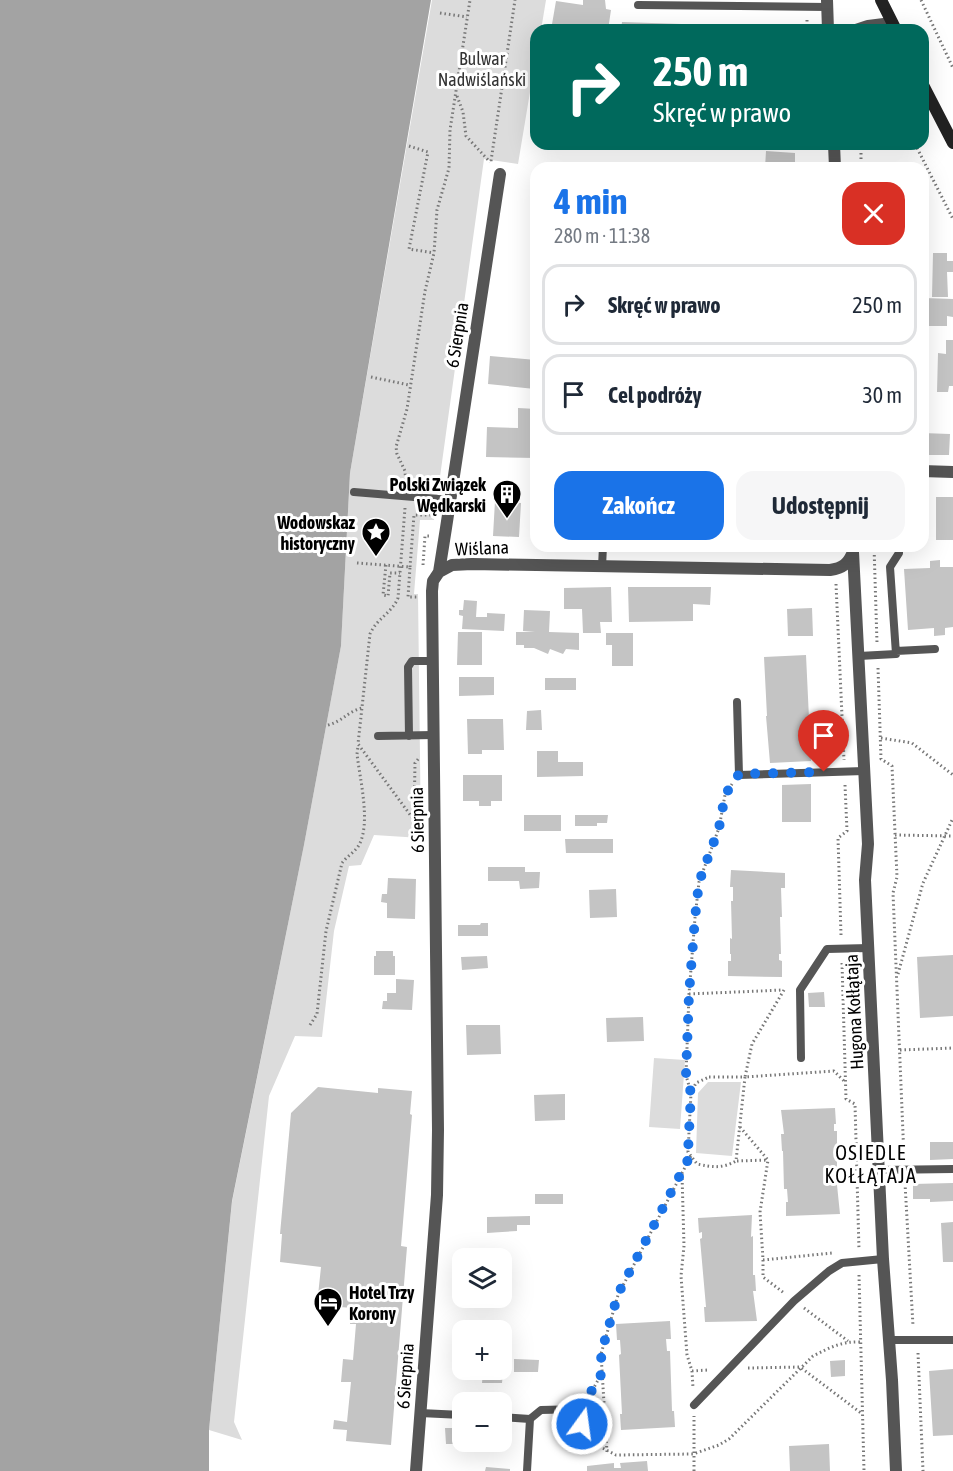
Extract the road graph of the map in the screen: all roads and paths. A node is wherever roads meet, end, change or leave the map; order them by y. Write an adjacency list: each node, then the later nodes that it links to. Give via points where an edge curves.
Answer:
1 (470, 0): 8 (path)
2 (881, 0): 10 (main road)
3 (921, 0): 11 (path)
4 (729, 3): 5 (lane); 6 (lane)
5 (827, 4): 9 (street)
6 (638, 5)
7 (440, 13): 8 (path)
8 (467, 16): 12 (path)
9 (828, 24)
10 (893, 24)
11 (953, 68)
12 (457, 94): 17 (path, via 466,136); 19 (path, via 450,130 449,168 437,210)
13 (929, 97): 14 (main road)
14 (953, 143)
15 (409, 146): 19 (path, via 428,152 409,249)
16 (929, 172): 18 (path)
17 (500, 174): 26 (street, 6 Sierpnia)
18 (953, 219)
19 (434, 253): 21 (path)
20 (371, 377): 21 (path)
21 (409, 385): 25 (path, via 396,447 405,471)
22 (929, 471): 23 (street)
23 (953, 472)
24 (354, 492): 25 (lane)
25 (406, 496): 26 (lane); 34 (path)
26 (450, 500): 37 (street, 6 Sierpnia)
27 (436, 516): 35 (path, via 414,515)
28 (603, 552): 36 (lane)
29 (874, 552): 43 (path)
30 (899, 552): 42 (lane, via 890,567)
31 (852, 553): 36 (street, Wiślana, via 842,568 830,570); 44 (street, Hugona Kołłątaja)
32 (357, 563): 33 (path)
33 (387, 565): 34 (path); 38 (path, via 383,595 388,596 390,573)
34 (400, 567): 35 (path); 38 (path)
35 (410, 567): 40 (path, via 408,597)
36 (602, 567): 37 (street, Wiślana, via 472,564 452,565)
37 (439, 572): 45 (street, 6 Sierpnia, via 432,591)
38 (400, 573): 47 (path, via 395,605 374,624 370,634)
39 (829, 579): 54 (path, via 836,581)
40 (420, 597)
41 (935, 649): 42 (lane)
42 (896, 651): 43 (lane)
43 (878, 655): 44 (lane); 52 (path)
44 (859, 656): 55 (street, Hugona Kołłątaja)
45 (432, 661): 49 (street, 6 Sierpnia); 51 (lane, via 412,661 408,667)
46 (737, 702): 56 (lane)
47 (362, 708): 48 (path); 53 (path)
48 (328, 725)
49 (433, 735): 51 (lane); 97 (street, 6 Sierpnia, via 437,1195)
50 (378, 736): 51 (lane)
51 (409, 736)
52 (881, 738): 57 (path, via 912,743); 60 (path, via 882,759 892,766)
53 (358, 744): 59 (path); 69 (path, via 363,835 342,863 327,931 316,1014)
54 (845, 771): 55 (lane); 56 (lane); 64 (path, via 847,831 837,838)
55 (864, 771): 63 (street, Hugona Kołłątaja)
56 (739, 774): 68 (path, via 725,795 719,828 699,882)
57 (953, 775)
58 (953, 818): 61 (path)
59 (414, 820)
60 (895, 835): 61 (path); 65 (path)
61 (945, 835): 62 (path); 65 (path, via 923,883)
62 (953, 836)
63 (869, 948): 64 (lane); 82 (street, Hugona Kołłątaja)
64 (842, 949): 67 (lane, via 827,949); 74 (path)
65 (897, 978): 71 (path)
66 (783, 990): 67 (path); 68 (path); 73 (path, via 752,1044)
67 (800, 990): 72 (lane)
68 (689, 994): 75 (path, via 686,1075)
69 (310, 1025)
70 (953, 1048): 71 (path)
71 (900, 1050): 80 (path)
72 (801, 1058)
73 (746, 1077): 74 (path, via 834,1071); 75 (path, via 709,1077 696,1083); 76 (path)
74 (845, 1082): 86 (path, via 846,1099 855,1104)
75 (691, 1093): 77 (path)
76 (740, 1126): 78 (path); 79 (path)
77 (690, 1156): 79 (path, via 697,1164 714,1168); 83 (path)
78 (768, 1160): 79 (path); 84 (path, via 760,1212 763,1260)
79 (736, 1161)
80 (904, 1169): 81 (lane); 82 (lane); 88 (path)
81 (953, 1169)
82 (879, 1170): 85 (street, Hugona Kołłątaja)
83 (682, 1173): 93 (path, via 681,1276 687,1355); 94 (path, via 618,1294 601,1354)
84 (837, 1253)
85 (883, 1259): 86 (lane); 87 (street, Hugona Kołłątaja)
86 (859, 1260): 90 (path); 92 (lane, via 829,1270)
87 (888, 1340): 88 (lane); 108 (street, Hugona Kołłątaja)
88 (914, 1340): 89 (lane); 109 (path, via 919,1356)
89 (953, 1340)
90 (860, 1342): 91 (path, via 848,1341 831,1347); 98 (path)
91 (800, 1367): 92 (path); 98 (path); 103 (path, via 729,1440)
92 (730, 1369): 93 (path); 95 (lane)
93 (692, 1371): 95 (path)
94 (602, 1373): 96 (path); 102 (path)
95 (694, 1405): 103 (path)
96 (581, 1409): 101 (lane, via 541,1410); 102 (path, via 583,1438)
97 (420, 1413): 99 (lane); 104 (street, 6 Sierpnia)
98 (861, 1414): 107 (path)
99 (452, 1415)
100 (512, 1418): 101 (lane)
101 (530, 1419): 105 (lane)
102 (607, 1452): 103 (path)
103 (693, 1454): 106 (path)
104 (416, 1471)
105 (526, 1471)
106 (694, 1471)
107 (864, 1471)
108 (896, 1471)
109 (923, 1471)

